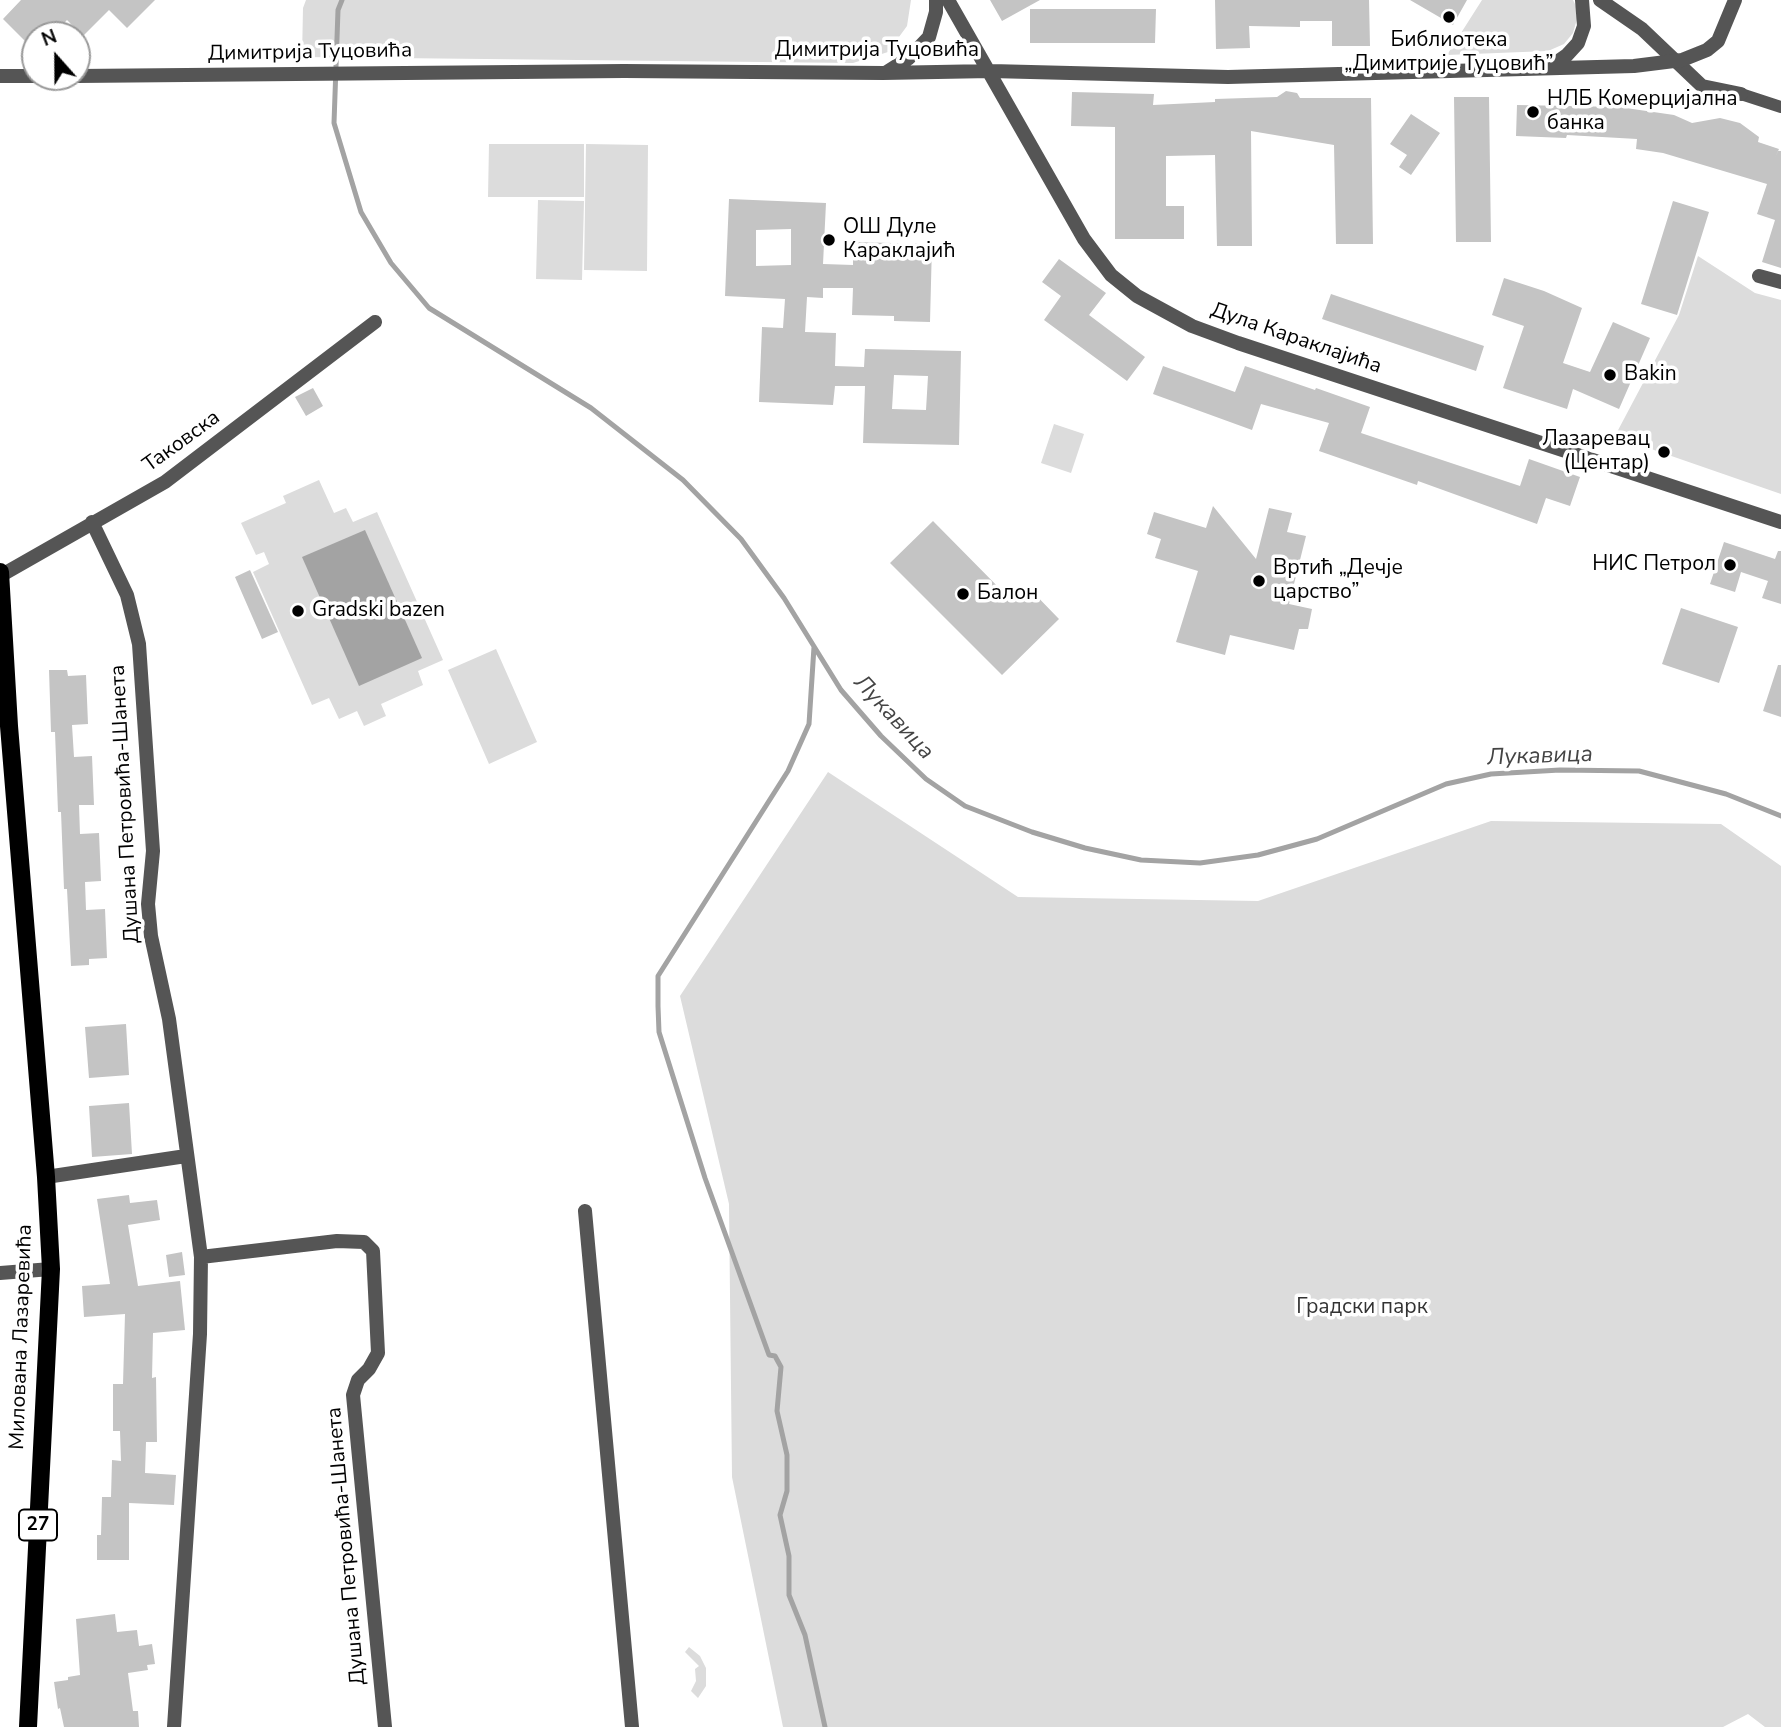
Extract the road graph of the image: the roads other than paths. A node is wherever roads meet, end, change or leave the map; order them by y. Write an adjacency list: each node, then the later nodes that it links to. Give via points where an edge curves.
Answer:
1 (936, 0): 9 (street, via 929,37 909,58)
2 (948, 0): 8 (street, Дула Караклајића)
3 (1582, 0): 7 (street, via 1584,26 1578,43)
4 (1600, 0): 6 (street)
5 (1735, 0): 6 (street, Димитрија Туцовића, via 1718,41 1695,56)
6 (1677, 60): 7 (street, Димитрија Туцовића, via 1634,66); 13 (street, via 1702,86)
7 (1550, 67): 8 (street, Димитрија Туцовића, via 1228,77)
8 (991, 71): 9 (street, Димитрија Туцовића); 19 (street, Дула Караклајића, via 1096,258 1122,285 1151,305 1238,343)
9 (883, 73): 12 (street, Димитрија Туцовића)
10 (0, 76): 11 (street)
11 (21, 76)
12 (91, 76)
13 (1741, 94): 14 (street)
14 (1781, 107)
15 (1759, 276): 16 (street)
16 (1781, 282)
17 (375, 322): 18 (street, Таковска, via 165,482)
18 (92, 522): 20 (street, Таковска); 21 (street, Душана Петровића-Шанета, via 127,595 139,644 153,851 148,904)
19 (1781, 522)
20 (0, 575): 22 (main road, Милована Лазаревића / 27)
21 (186, 1156): 22 (street); 24 (street, Душана Петровића-Шанета)
22 (46, 1177): 25 (main road, Милована Лазаревића / 27)
23 (585, 1211): 30 (street)
24 (201, 1258): 28 (street, Душана Петровића-Шанета); 29 (street, Душана Петровића-Шанета, via 337,1241 364,1242 373,1251 378,1353 353,1395)
25 (51, 1269): 26 (street); 27 (main road, Милована Лазаревића / 27)
26 (0, 1273)
27 (27, 1727)
28 (174, 1727)
29 (385, 1727)
30 (632, 1727)

